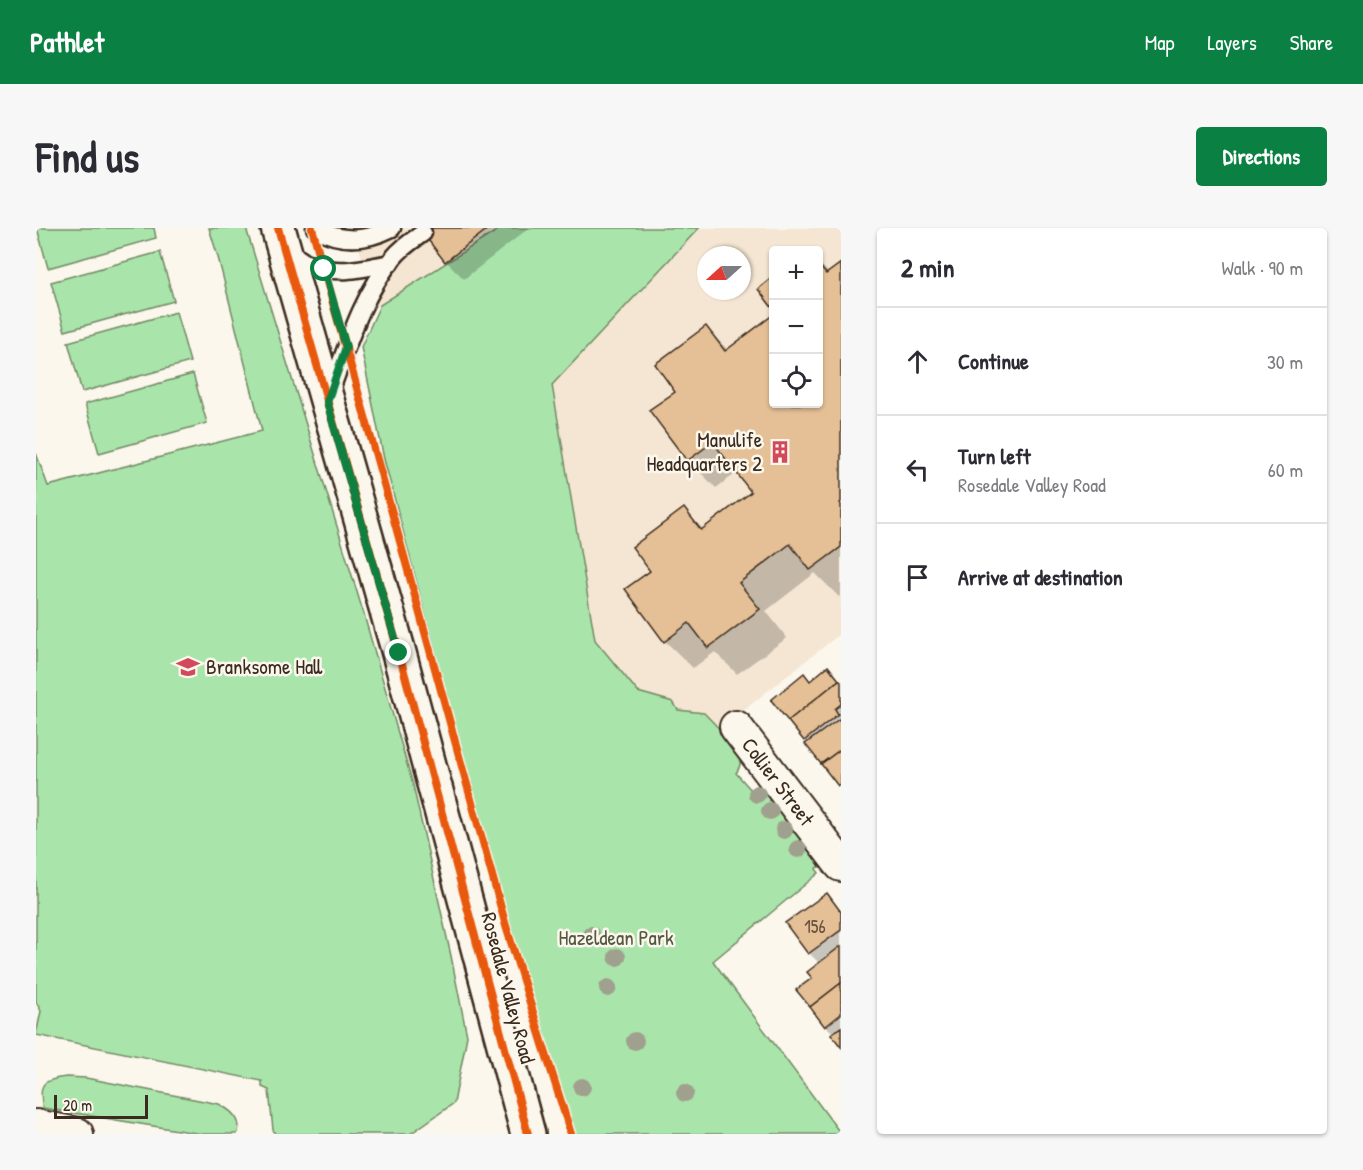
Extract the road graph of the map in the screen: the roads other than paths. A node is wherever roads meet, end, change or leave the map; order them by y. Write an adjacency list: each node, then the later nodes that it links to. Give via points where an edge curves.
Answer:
1 (315, 228): 2 (lane, via 337,237 357,239)
2 (392, 228)
3 (423, 233): 5 (lane)
4 (280, 238): 5 (lane, via 306,262 324,269 357,270); 6 (street, Rosedale Valley Road)
5 (390, 263): 6 (lane, via 358,314)
6 (327, 402): 11 (street, Rosedale Valley Road)
7 (736, 727): 8 (street, Collier Street)
8 (841, 865)
9 (36, 1126): 10 (street)
10 (77, 1134)
11 (528, 1134)

